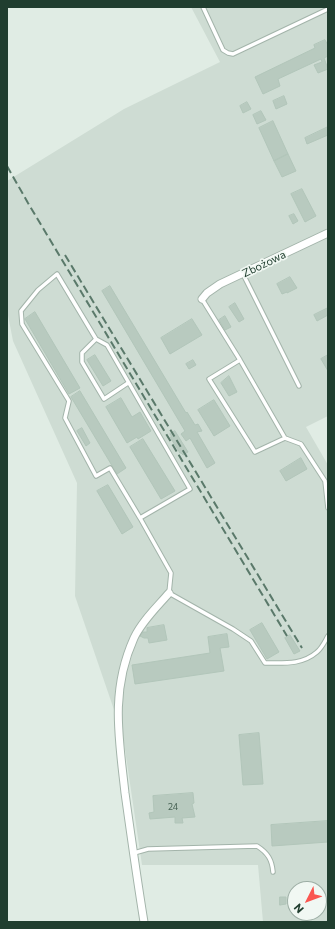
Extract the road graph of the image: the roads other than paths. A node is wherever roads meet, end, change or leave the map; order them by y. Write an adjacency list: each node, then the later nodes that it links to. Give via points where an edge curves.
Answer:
1 (203, 7): 2 (lane, via 223,50 233,54)
2 (328, 9)
3 (328, 233): 4 (street, Zbożowa)
4 (243, 274): 5 (street, Zbożowa, via 220,284); 9 (lane)
5 (202, 299): 7 (lane)
6 (96, 339): 8 (lane, via 107,345); 8 (lane, via 82,354 82,362 104,399); 12 (lane, via 57,274 38,290 21,311 22,324 69,401 65,418 96,476 110,468)
7 (240, 360): 10 (lane); 10 (lane, via 210,379 255,452)
8 (128, 383): 12 (lane, via 190,489)
9 (299, 386)
10 (285, 438): 11 (lane, via 300,444 325,481)
11 (328, 508)
12 (140, 518): 13 (lane, via 171,573)
13 (169, 593): 14 (lane, via 251,641 265,663 294,663 307,659 318,652); 15 (street, via 137,632 119,684 118,740)
14 (328, 636)
15 (133, 854): 16 (lane, via 148,850 257,846 268,855); 17 (street)
16 (273, 872)
17 (144, 922)

